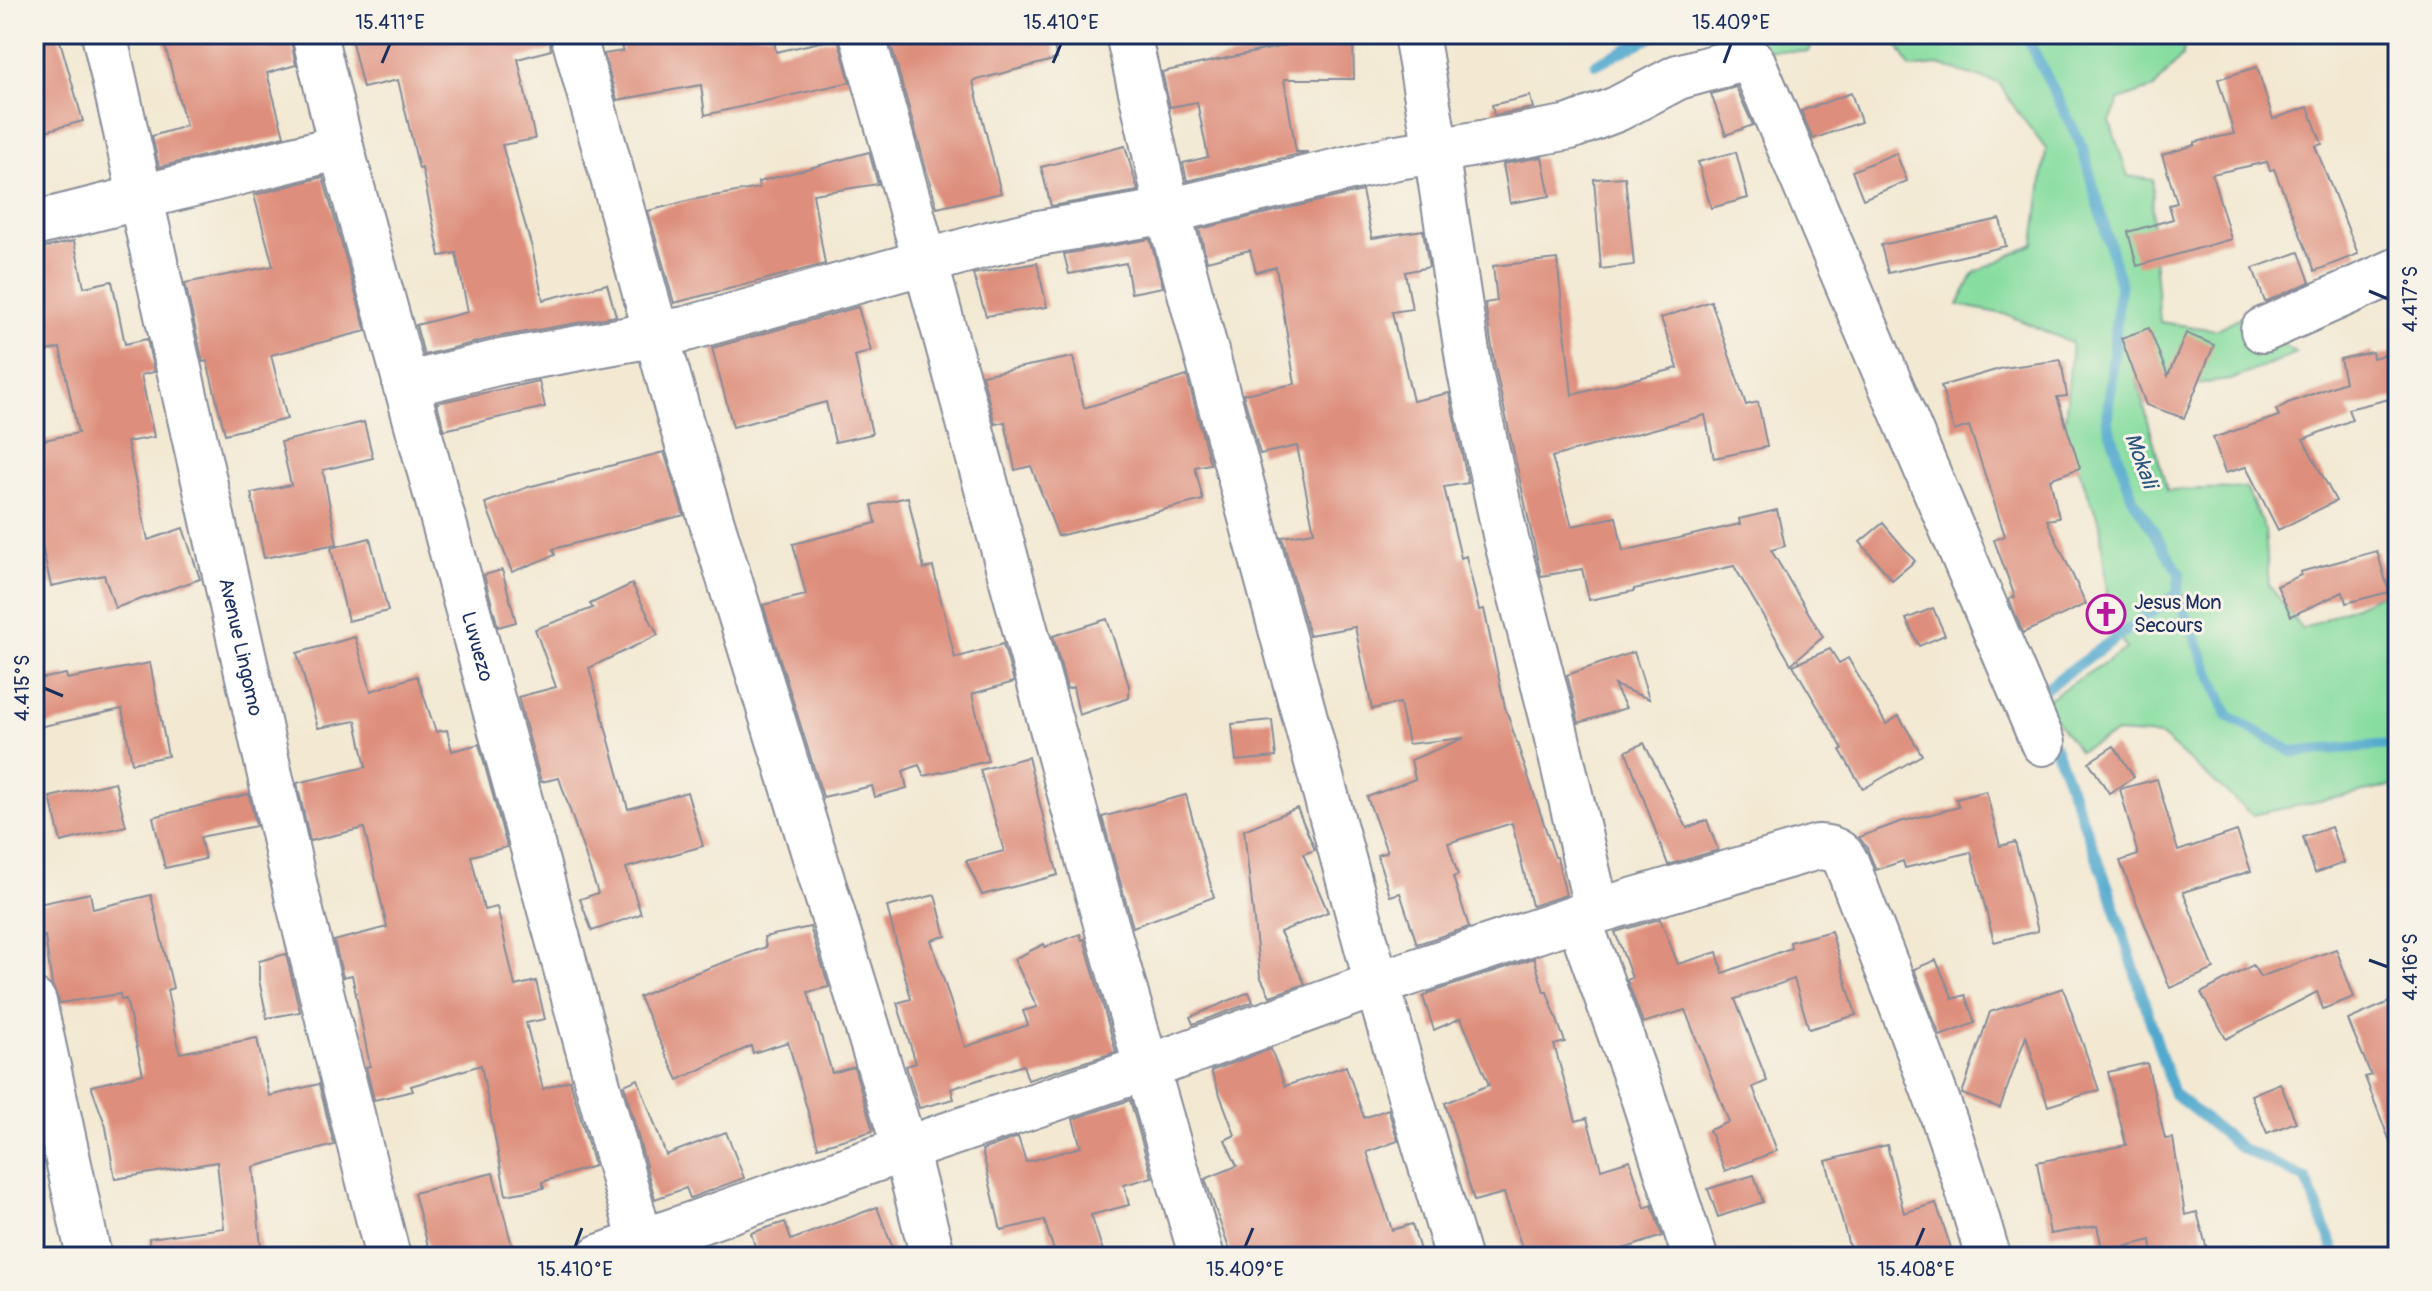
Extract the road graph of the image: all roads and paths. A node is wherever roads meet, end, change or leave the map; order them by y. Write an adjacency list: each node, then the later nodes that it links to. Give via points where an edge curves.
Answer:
1 (104, 34): 9 (street, Avenue Lingomo)
2 (314, 34): 7 (street, Luvuezo)
3 (573, 34): 15 (street)
4 (862, 34): 12 (street)
5 (1128, 34): 10 (street)
6 (1416, 34): 8 (street)
7 (341, 147): 9 (street); 16 (street, Luvuezo)
8 (1436, 151): 10 (street); 17 (street, via 1570,127 1678,77 1744,59 1753,62); 18 (street, via 1473,387 1552,717)
9 (141, 198): 11 (street); 25 (street, Avenue Lingomo, via 298,900)
10 (1168, 211): 12 (street, via 1033,234); 19 (street)
11 (34, 224)
12 (926, 262): 15 (street); 21 (street)
13 (2398, 270): 14 (street)
14 (2263, 330)
15 (657, 334): 16 (street); 22 (street)
16 (405, 385): 23 (street, Luvuezo)
17 (2043, 743)
18 (1588, 914): 19 (street); 30 (street); 31 (street, via 1818,847 1843,854 1934,1093)
19 (1377, 984): 21 (street); 29 (street)
20 (34, 1002): 24 (street)
21 (1146, 1068): 22 (street); 28 (street)
22 (905, 1149): 23 (street); 27 (street)
23 (643, 1250): 26 (street)
24 (89, 1257)
25 (388, 1257)
26 (599, 1257)
27 (933, 1257)
28 (1202, 1257)
29 (1458, 1257)
30 (1695, 1257)
31 (1988, 1257)

